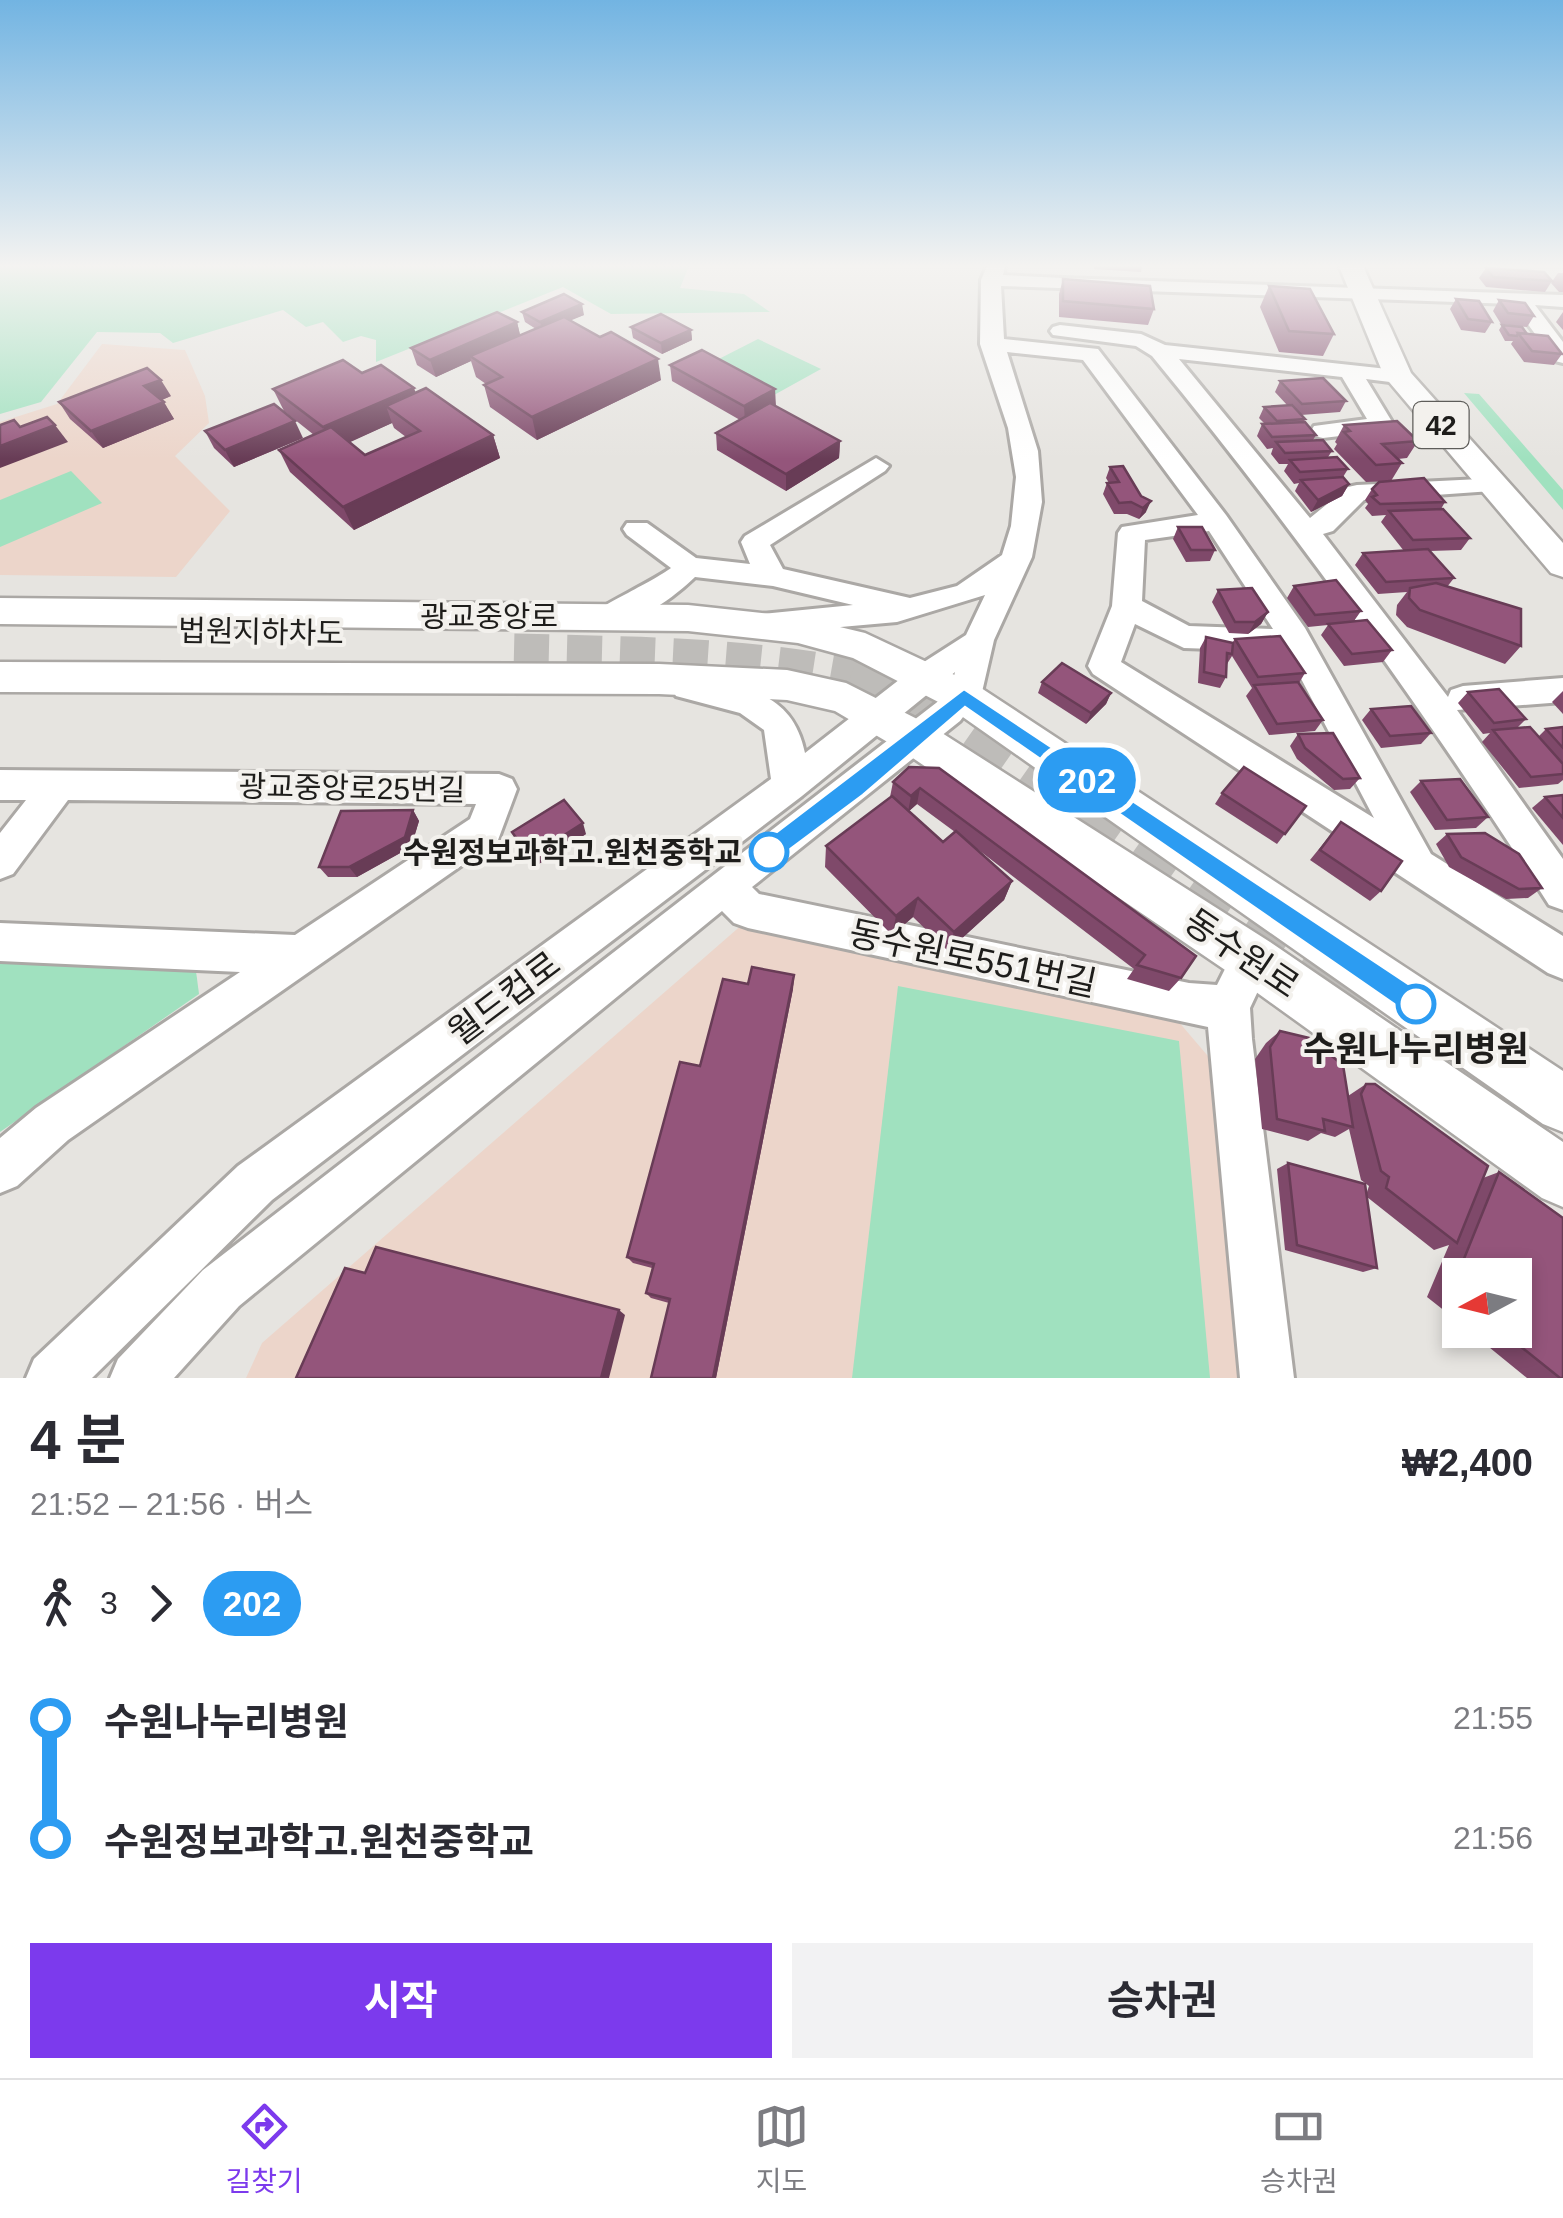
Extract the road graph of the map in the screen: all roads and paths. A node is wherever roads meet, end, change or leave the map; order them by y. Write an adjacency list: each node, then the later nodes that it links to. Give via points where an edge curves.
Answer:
1 (1384, 330): 10 (main road, 42)
2 (1395, 330): 17 (main road, 42, via 1419,375)
3 (1543, 330): 7 (street)
4 (1241, 332): 8 (street)
5 (991, 333): 6 (street, via 1141,340); 14 (street, via 1090,354); 18 (street, via 1028,466 1027,522)
6 (1160, 350): 8 (street); 15 (street)
7 (1563, 356)
8 (1254, 360): 9 (street)
9 (1349, 370): 10 (street); 11 (street, via 1382,425)
10 (1398, 376): 13 (main road, 42)
11 (1323, 430)
12 (876, 466): 21 (street, via 754,542)
13 (1492, 483): 15 (street, via 1357,493 1322,525); 19 (main road, 42)
14 (1216, 521): 22 (street, via 1132,534); 28 (street)
15 (1302, 528): 35 (street)
16 (638, 529): 20 (street)
17 (1563, 542)
18 (1018, 557): 23 (street, via 967,593); 29 (street)
19 (1563, 565)
20 (689, 568): 21 (street); 25 (street, via 641,605)
21 (773, 576): 23 (street)
22 (1127, 606): 28 (street, via 1184,637 1264,642); 41 (street, via 1104,666)
23 (909, 608): 26 (street)
24 (0, 611): 25 (main road, 광교중앙로)
25 (603, 617): 26 (main road, 광교중앙로)
26 (748, 624): 33 (main road, 광교중앙로, via 866,647)
27 (0, 628): 30 (main road, 법원지하차도, via 518,644)
28 (1294, 636): 41 (street)
29 (977, 643): 33 (street); 33 (street, 월드컵로)
30 (0, 649)
31 (0, 677): 32 (main road, 광교중앙로)
32 (659, 679): 36 (main road, 광교중앙로, via 787,685 846,698); 39 (street, via 760,706 782,724 790,748)
33 (944, 687): 36 (street, 월드컵로); 49 (main road, 동수원로)
34 (1563, 690): 35 (street)
35 (1433, 701): 43 (street)
36 (896, 727): 39 (street, 월드컵로); 42 (street, 월드컵로); 46 (main road, 동수원로)
37 (0, 785): 38 (street, 광교중앙로25번길)
38 (58, 785): 40 (street); 45 (street, 광교중앙로25번길, via 498,790 485,829)
39 (788, 786): 52 (street, 월드컵로, via 255,1183)
40 (0, 862)
41 (1416, 862): 47 (street)
42 (726, 889): 48 (street, 동수원로551번길, via 748,910); 53 (street, 월드컵로, via 221,1288)
43 (1563, 892)
44 (0, 942): 45 (street)
45 (299, 954): 50 (street, 광교중앙로25번길, via 52,1124)
46 (1252, 959): 48 (street); 51 (main road, 동수원로)
47 (1563, 959)
48 (1229, 1007): 54 (street)
49 (1563, 1104)
50 (0, 1169)
51 (1563, 1177)
52 (53, 1378)
53 (137, 1378)
54 (1267, 1378)

